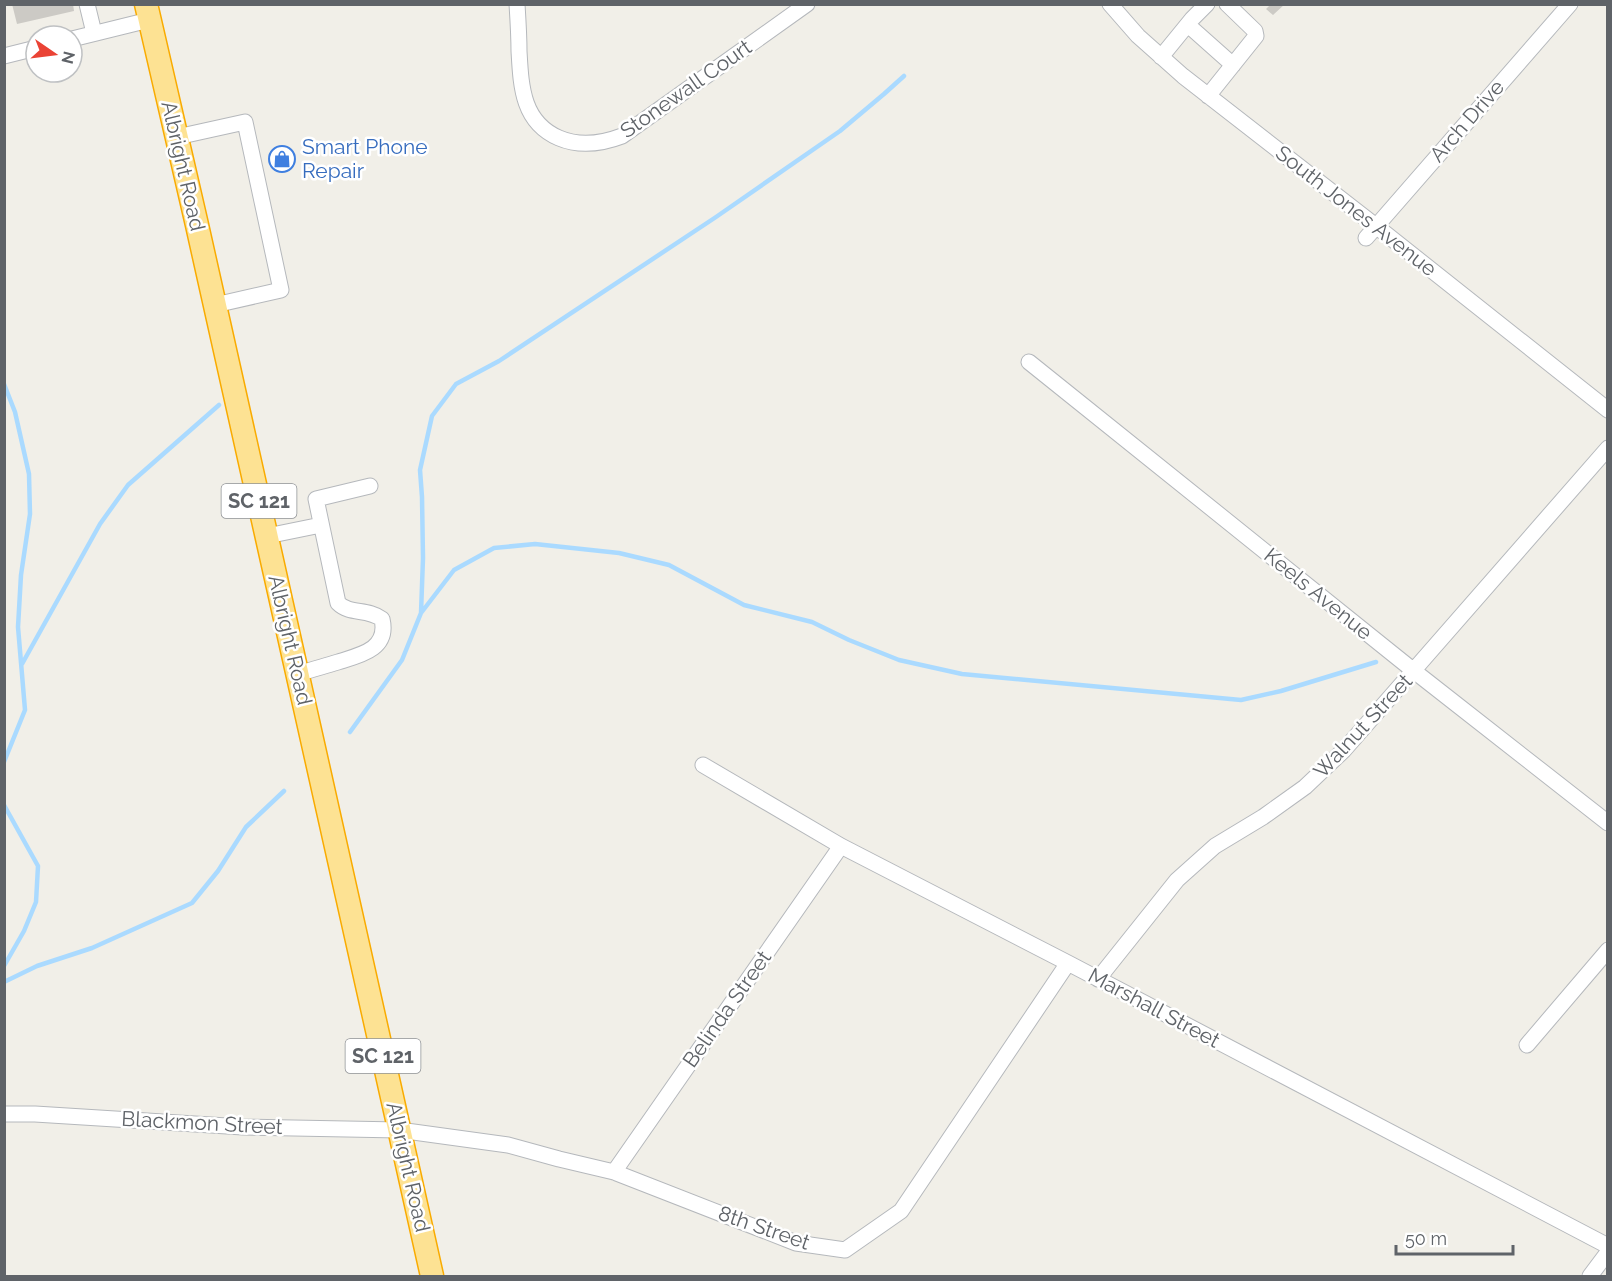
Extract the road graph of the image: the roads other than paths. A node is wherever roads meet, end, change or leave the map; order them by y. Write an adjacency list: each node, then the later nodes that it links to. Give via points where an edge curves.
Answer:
1 (87, 4): 10 (street)
2 (518, 4): 3 (street, Stonewall Court, via 520,72 529,110 551,134 577,143 595,144 622,136)
3 (807, 4)
4 (1110, 4): 14 (street, South Jones Avenue)
5 (1207, 4): 9 (street)
6 (1227, 4): 15 (street, via 1256,36)
7 (1570, 4): 18 (street, Arch Drive)
8 (148, 12): 10 (street); 17 (highway, Albright Road / SC 121)
9 (1188, 25): 14 (street); 15 (street)
10 (94, 33): 11 (street)
11 (84, 36)
12 (24, 50): 13 (street)
13 (5, 53)
14 (1161, 57): 16 (street, South Jones Avenue)
15 (1233, 65): 16 (street)
16 (1208, 96): 18 (street, South Jones Avenue)
17 (177, 137): 19 (highway, Albright Road / SC 121); 19 (street, via 245,122 281,290)
18 (1371, 232): 21 (street, South Jones Avenue)
19 (215, 304): 25 (highway, Albright Road / SC 121)
20 (1029, 362): 26 (street, Keels Avenue)
21 (1608, 410)
22 (1608, 448): 26 (street, Walnut Street)
23 (370, 486): 24 (street, via 316,499)
24 (321, 525): 25 (street); 27 (street, via 338,603 343,609 376,614 384,628 378,643 362,655)
25 (267, 536): 27 (highway, Albright Road / SC 121)
26 (1414, 671): 29 (street, Keels Avenue); 33 (street, Walnut Street, via 1344,750 1305,787 1215,846 1177,880)
27 (297, 674): 36 (highway, Albright Road / SC 121)
28 (703, 765): 30 (street, Marshall Street)
29 (1608, 824)
30 (841, 846): 32 (street, Marshall Street); 37 (street, Belinda Street)
31 (1608, 950): 34 (street)
32 (1068, 963): 33 (street, Marshall Street); 37 (street, 8th Street, via 901,1211 846,1250 796,1243)
33 (1098, 979): 38 (street, Marshall Street)
34 (1527, 1045)
35 (4, 1113): 36 (street, Blackmon Street)
36 (399, 1130): 37 (street, 8th Street, via 508,1145); 40 (highway, Albright Road / SC 121)
37 (614, 1172)
38 (1608, 1246)
39 (1608, 1252): 41 (street)
40 (432, 1276)
41 (1590, 1276)

